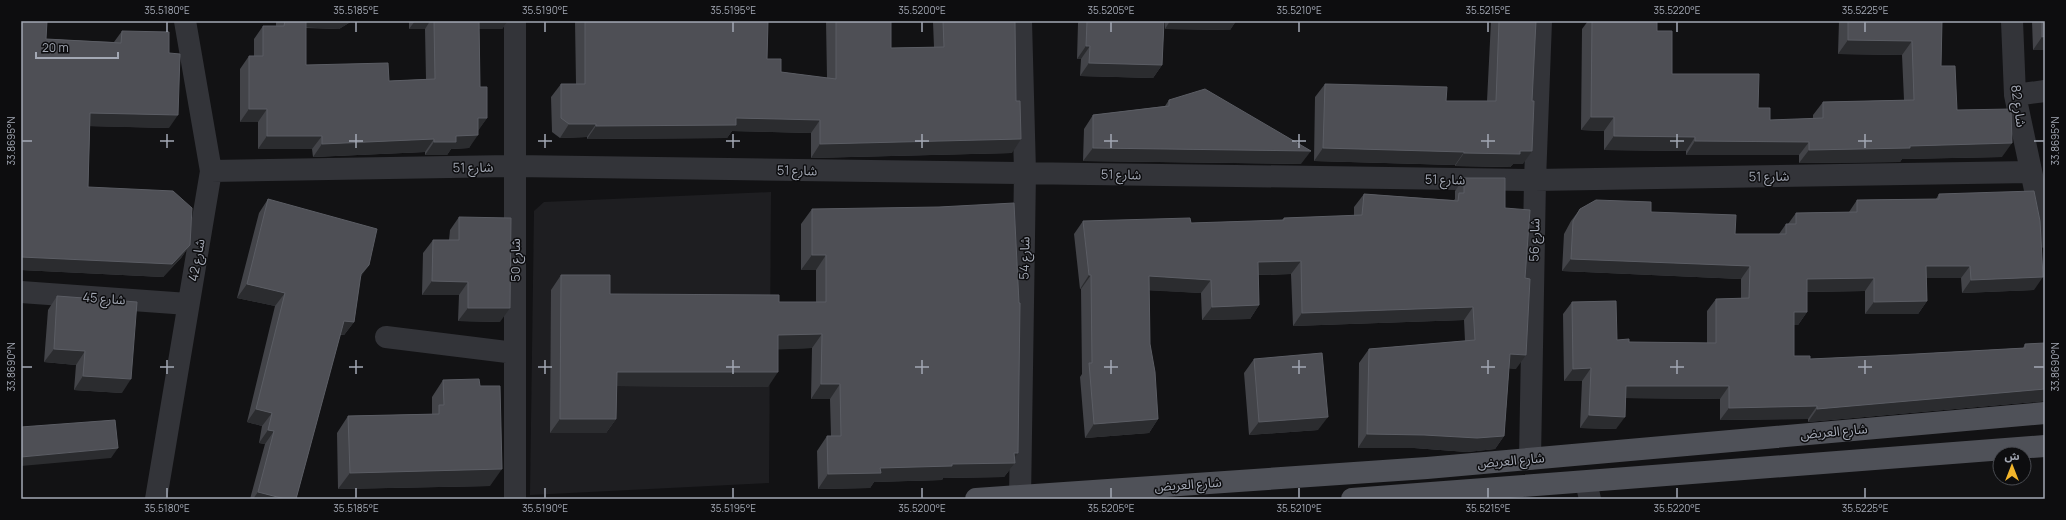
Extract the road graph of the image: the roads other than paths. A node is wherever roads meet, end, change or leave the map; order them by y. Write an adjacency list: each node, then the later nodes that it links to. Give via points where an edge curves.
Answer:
1 (185, 21): 9 (street, شارع 42)
2 (515, 21): 8 (street, شارع 50)
3 (1021, 21): 10 (street, شارع 54)
4 (1541, 21): 12 (street, شارع 56)
5 (2012, 21): 7 (street, شارع 82)
6 (2045, 91): 7 (street)
7 (2015, 95): 11 (street, شارع 82)
8 (515, 166): 9 (street, شارع 51); 10 (street, شارع 51); 17 (street, شارع 50)
9 (211, 171): 15 (street, شارع 42)
10 (1025, 172): 12 (street, شارع 51); 22 (street, شارع 54)
11 (2030, 172): 12 (street, شارع 51); 13 (street, شارع 82)
12 (1535, 180): 20 (street, شارع 56)
13 (2045, 237)
14 (21, 292): 15 (street, شارع 45)
15 (188, 304): 24 (street, شارع 42)
16 (386, 337): 17 (street)
17 (515, 353): 25 (street, شارع 50)
18 (2045, 412): 20 (main road, شارع العريض)
19 (2045, 446): 21 (main road, شارع العريض)
20 (1530, 459): 22 (main road, شارع العريض)
21 (1588, 490): 23 (main road, شارع العريض)
22 (1020, 497): 26 (main road, شارع العريض)
23 (1388, 498): 27 (main road, شارع العريض)
24 (156, 499)
25 (515, 499)
26 (976, 499)
27 (1352, 499)

